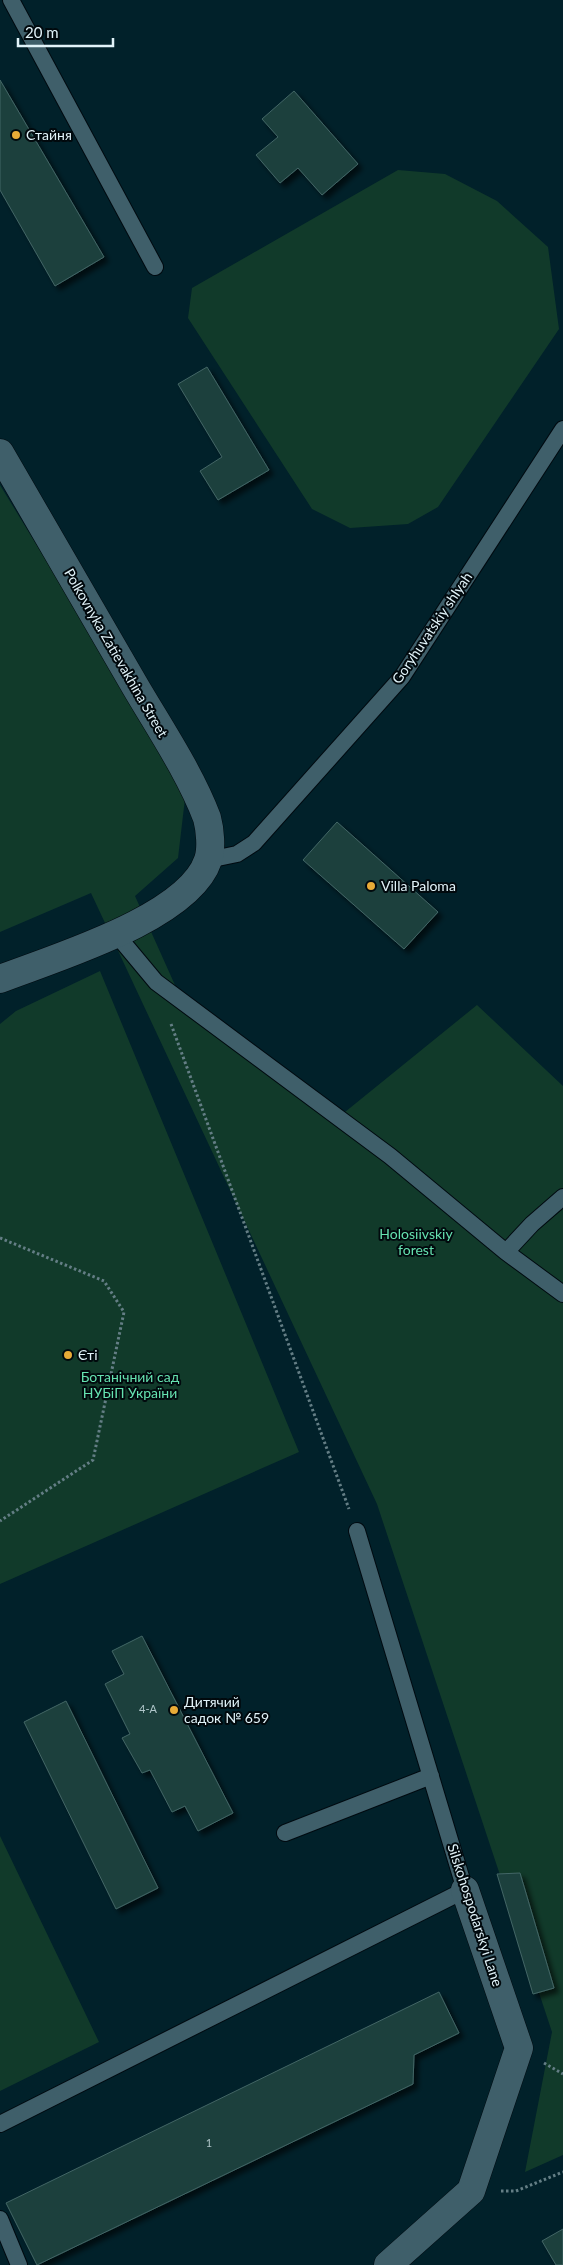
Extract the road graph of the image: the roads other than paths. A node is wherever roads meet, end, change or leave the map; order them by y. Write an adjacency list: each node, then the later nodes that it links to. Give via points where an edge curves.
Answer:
1 (11, 0): 2 (lane)
2 (154, 267)
3 (563, 429): 5 (lane, Goryhuvatskiy shlyah, via 402,677 254,843 237,854)
4 (0, 453): 5 (street, Polkovnyka Zatievakhina Street, via 181,766 207,820)
5 (208, 860): 6 (street, via 192,887 162,910)
6 (116, 934): 7 (street); 9 (lane, via 156,982 390,1156)
7 (0, 979)
8 (563, 1197): 9 (lane)
9 (506, 1252): 10 (lane)
10 (559, 1286)
11 (357, 1531): 12 (lane, Silskohospodarskyi Lane)
12 (431, 1776): 13 (lane); 14 (lane, Silskohospodarskyi Lane)
13 (285, 1833)
14 (465, 1890): 15 (lane); 18 (street, Silskohospodarskyi Lane, via 519,2048 471,2191)
15 (0, 2124)
16 (0, 2219): 17 (lane)
17 (19, 2265)
18 (388, 2265)

